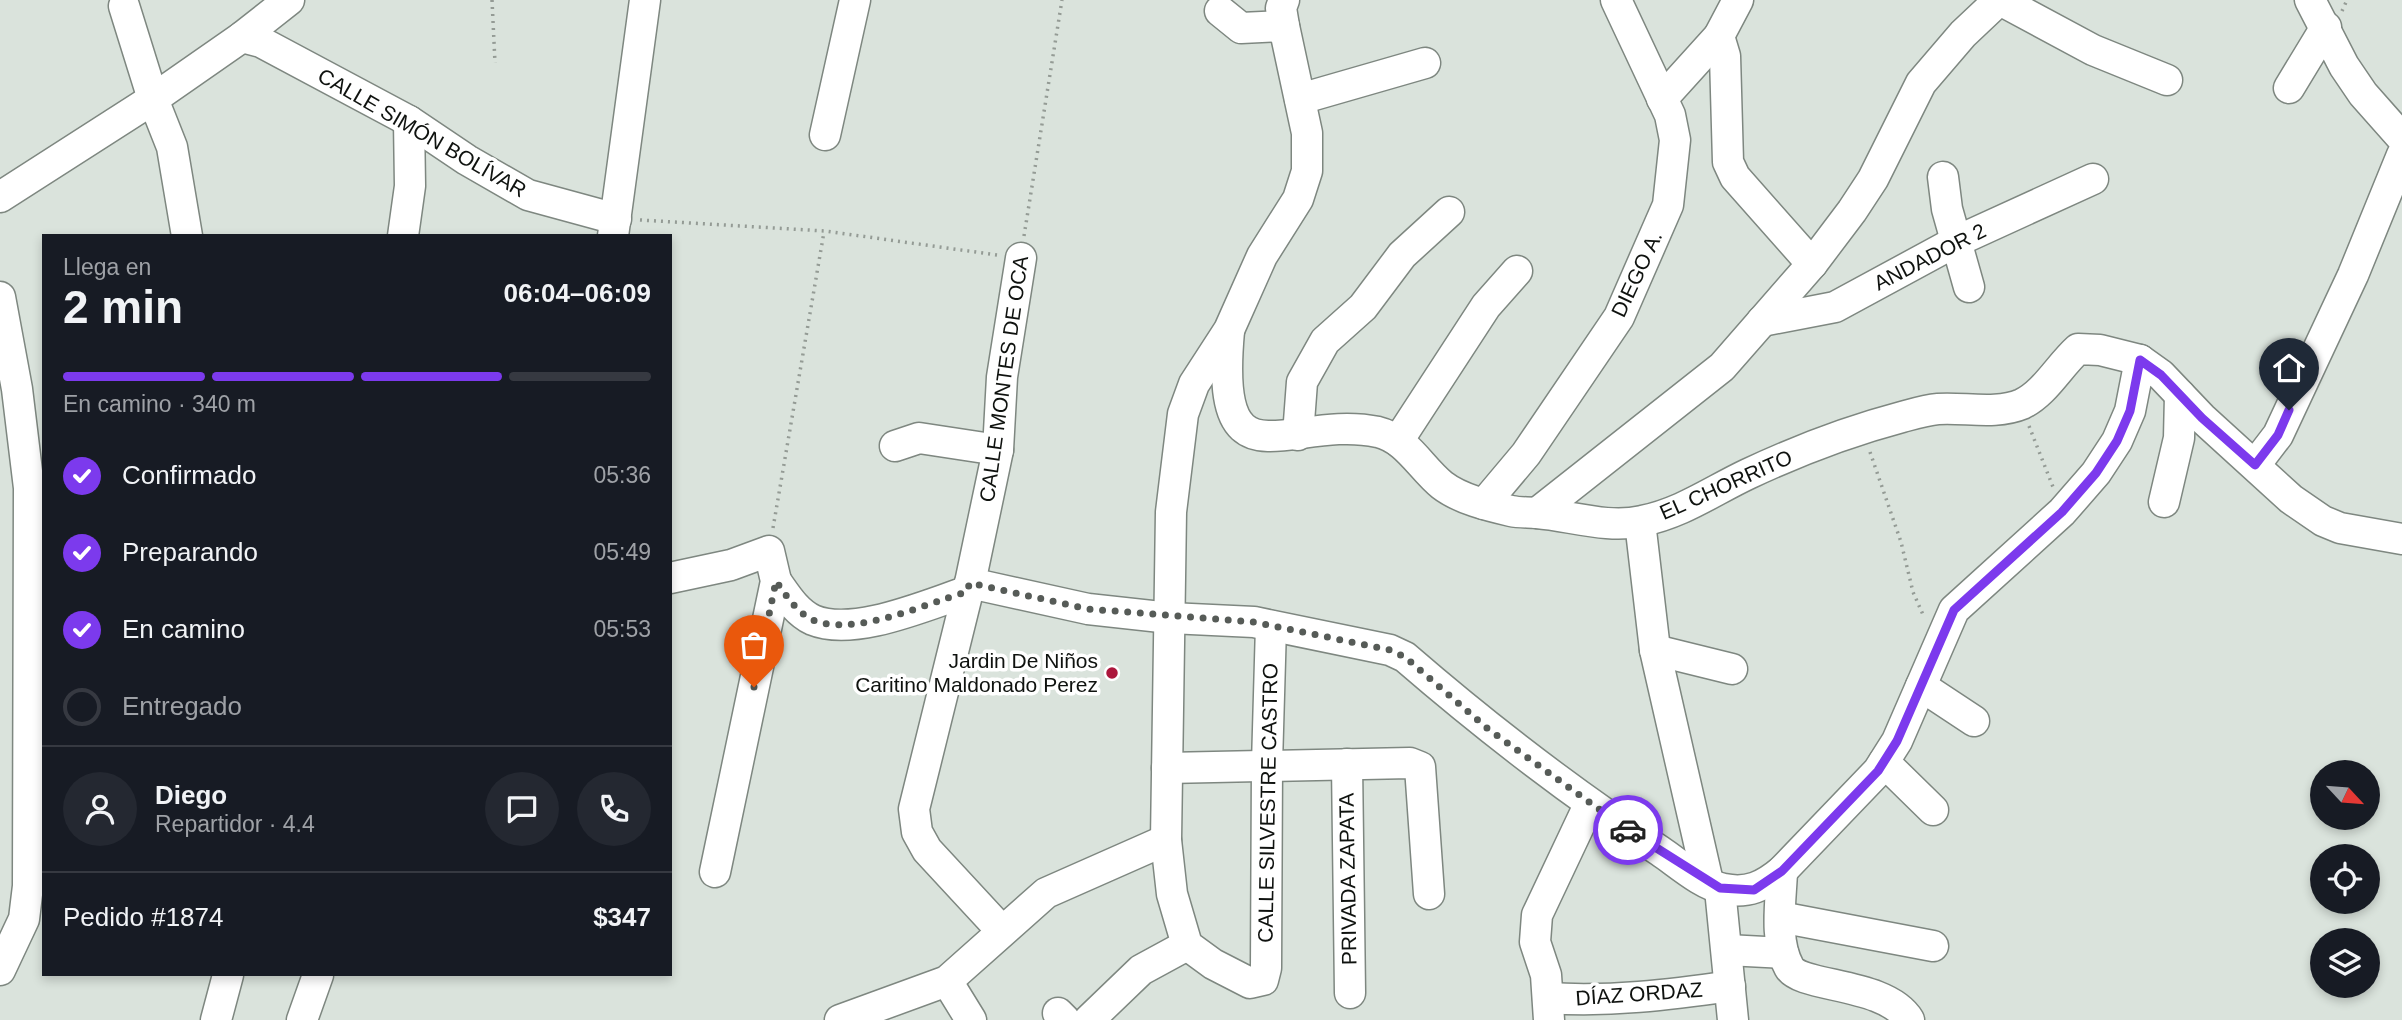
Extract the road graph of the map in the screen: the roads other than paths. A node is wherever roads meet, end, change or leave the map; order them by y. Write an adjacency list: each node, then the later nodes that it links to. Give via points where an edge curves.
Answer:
1 (289, 0): 13 (street)
2 (645, 0): 28 (street)
3 (855, 0): 21 (street)
4 (1738, 0): 12 (street)
5 (2000, 0): 15 (street, via 2093,50); 33 (street, via 1921,83 1873,179)
6 (2310, 0): 11 (street)
7 (124, 6): 17 (street)
8 (1618, 7): 19 (street, DIEGO A.)
9 (1287, 8): 10 (street, via 1241,27); 18 (street)
10 (1220, 11)
11 (2326, 27): 16 (street); 22 (street, via 2356,85)
12 (1718, 36): 19 (street); 33 (street, via 1725,56 1728,162 1735,177)
13 (242, 37): 17 (street); 20 (street, CALLE SIMÓN BOLÍVAR, via 261,42)
14 (1425, 63): 18 (street)
15 (2167, 80)
16 (2289, 88)
17 (152, 99): 26 (street); 29 (street, via 172,147)
18 (1300, 99): 38 (street, via 1307,133 1307,171 1298,199 1262,256)
19 (1662, 99): 47 (street, DIEGO A., via 1675,141 1668,205 1659,230 1619,317 1526,454)
20 (410, 121): 28 (street, CALLE SIMÓN BOLÍVAR, via 528,195); 30 (street, via 410,186)
21 (825, 135)
22 (2402, 138)
23 (2402, 155): 45 (street, via 2353,275 2278,435)
24 (1943, 177): 31 (street)
25 (2093, 178): 31 (street, ANDADOR 2)
26 (0, 197)
27 (1449, 212): 41 (street, via 1402,255 1363,307 1325,341 1302,382)
28 (615, 227)
29 (187, 234)
30 (403, 234)
31 (1955, 242): 35 (street); 37 (street, ANDADOR 2, via 1835,307)
32 (1021, 258): 44 (street, CALLE MONTES DE OCA, via 1002,377)
33 (1811, 264): 37 (street)
34 (1517, 271): 42 (street, via 1486,306)
35 (1969, 286)
36 (0, 297): 56 (street, via 29,488)
37 (1762, 321): 48 (street, via 1722,367)
38 (1229, 330): 41 (street, EL CHORRITO, via 1226,367 1240,424 1269,439); 54 (street, via 1194,384 1183,414 1171,512)
39 (2140, 360): 40 (street); 49 (street, EL CHORRITO, via 2078,349 2045,386 2020,404 1967,411 1938,409 1811,446 1697,502); 59 (street, via 2130,411 2096,473 2062,512 1954,610)
40 (2180, 395): 45 (street); 46 (street, via 2179,438)
41 (1298, 435): 42 (street, EL CHORRITO, via 1357,429)
42 (1398, 441): 47 (street, EL CHORRITO, via 1445,487)
43 (895, 446): 44 (street, via 919,438)
44 (998, 450): 53 (street, CALLE MONTES DE OCA)
45 (2255, 465): 50 (street, via 2323,521)
46 (2164, 502)
47 (1484, 504): 48 (street, EL CHORRITO)
48 (1537, 513): 49 (street, EL CHORRITO)
49 (1640, 522): 57 (street)
50 (2402, 539)
51 (672, 578): 52 (street, via 769,551)
52 (776, 581): 53 (street, via 796,608 813,620 834,625 879,619); 69 (street)
53 (968, 588): 54 (street); 74 (street, CALLE MONTES DE OCA, via 914,809 917,832 927,850)
54 (1170, 618): 55 (street); 64 (street)
55 (1271, 626): 62 (street, CALLE SILVESTRE CASTRO); 65 (street, via 1405,657 1488,729)
56 (36, 641): 73 (street, via 28,886)
57 (1655, 650): 58 (street); 70 (street)
58 (1732, 669)
59 (1921, 686): 60 (street); 61 (street)
60 (1973, 721)
61 (1884, 762): 66 (street); 68 (street)
62 (1267, 764): 63 (street); 64 (street); 75 (street, CALLE SILVESTRE CASTRO, via 1263,981 1250,983)
63 (1347, 764): 71 (street, via 1410,763 1420,767); 84 (street, PRIVADA ZAPATA)
64 (1167, 768): 67 (street)
65 (1589, 805): 70 (street); 85 (street, via 1537,915 1535,942 1546,975)
66 (1933, 810)
67 (1166, 840): 74 (street, via 1046,893); 75 (street, via 1172,894)
68 (1782, 871): 70 (street, via 1754,890); 72 (street)
69 (715, 872)
70 (1714, 885): 77 (street)
71 (1429, 894)
72 (1780, 917): 76 (street); 78 (street)
73 (34, 919): 79 (street)
74 (1002, 931): 82 (street)
75 (1187, 945): 91 (street, via 1140,971)
76 (1933, 946)
77 (1727, 950): 78 (street); 83 (street)
78 (1783, 953): 93 (street, via 1790,971 1879,996)
79 (0, 970)
80 (228, 976): 88 (street)
81 (318, 976): 87 (street)
82 (947, 981): 89 (street); 90 (street)
83 (1730, 986): 86 (street, DÍAZ ORDAZ); 92 (street)
84 (1350, 993)
85 (1548, 1009): 86 (street, DÍAZ ORDAZ, via 1586,1001)
86 (1648, 1009)
87 (306, 1018)
88 (216, 1020)
89 (840, 1020)
90 (971, 1020)
91 (1089, 1020)
92 (1733, 1020)
93 (1909, 1020)

